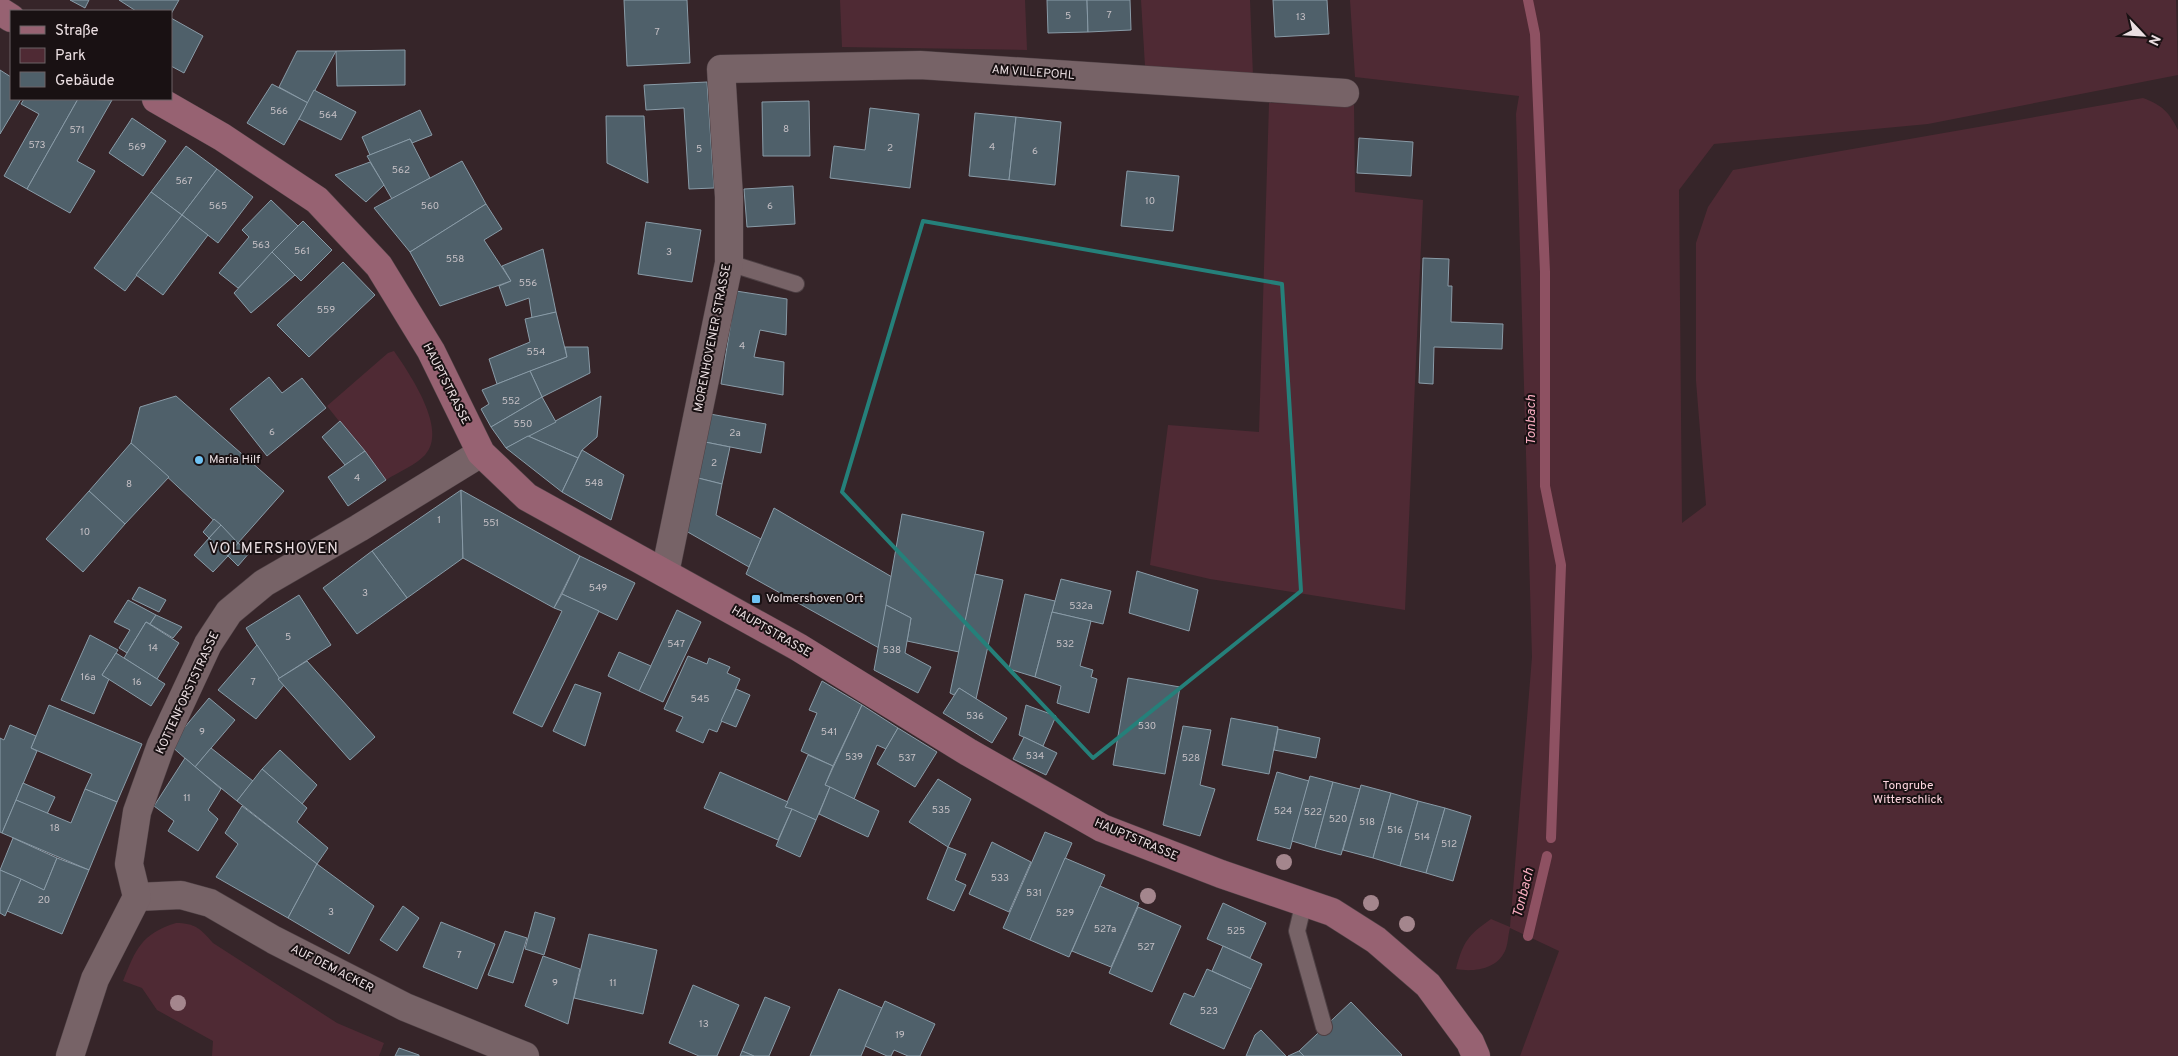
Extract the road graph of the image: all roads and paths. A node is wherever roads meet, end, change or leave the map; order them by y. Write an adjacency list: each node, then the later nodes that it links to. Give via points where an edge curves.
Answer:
1 (721, 69): 2 (street, AM VILLEPOHL, via 920,65); 4 (street, MORENHOVENER STRASSE, via 729,197)
2 (1345, 93)
3 (158, 100): 6 (main road, HAUPTSTRASSE, via 222,137 317,200 379,266 431,351)
4 (729, 263): 5 (lane); 7 (street, MORENHOVENER STRASSE)
5 (796, 284)
6 (481, 453): 7 (main road, HAUPTSTRASSE, via 527,497); 8 (street, KOTTENFORSTSTRASSE, via 264,583 229,612 208,644 188,686 136,812 129,864)
7 (665, 573): 9 (main road, HAUPTSTRASSE, via 798,647 968,752 1102,828)
8 (137, 897): 11 (street, via 94,979); 12 (street, AUF DEM ACKER, via 181,896 210,903 274,940 405,1006)
9 (1304, 902): 10 (lane, via 1297,931); 13 (main road, HAUPTSTRASSE, via 1332,912 1376,940 1428,985 1470,1042)
10 (1324, 1027)
11 (70, 1056)
12 (526, 1056)
13 (1476, 1056)

